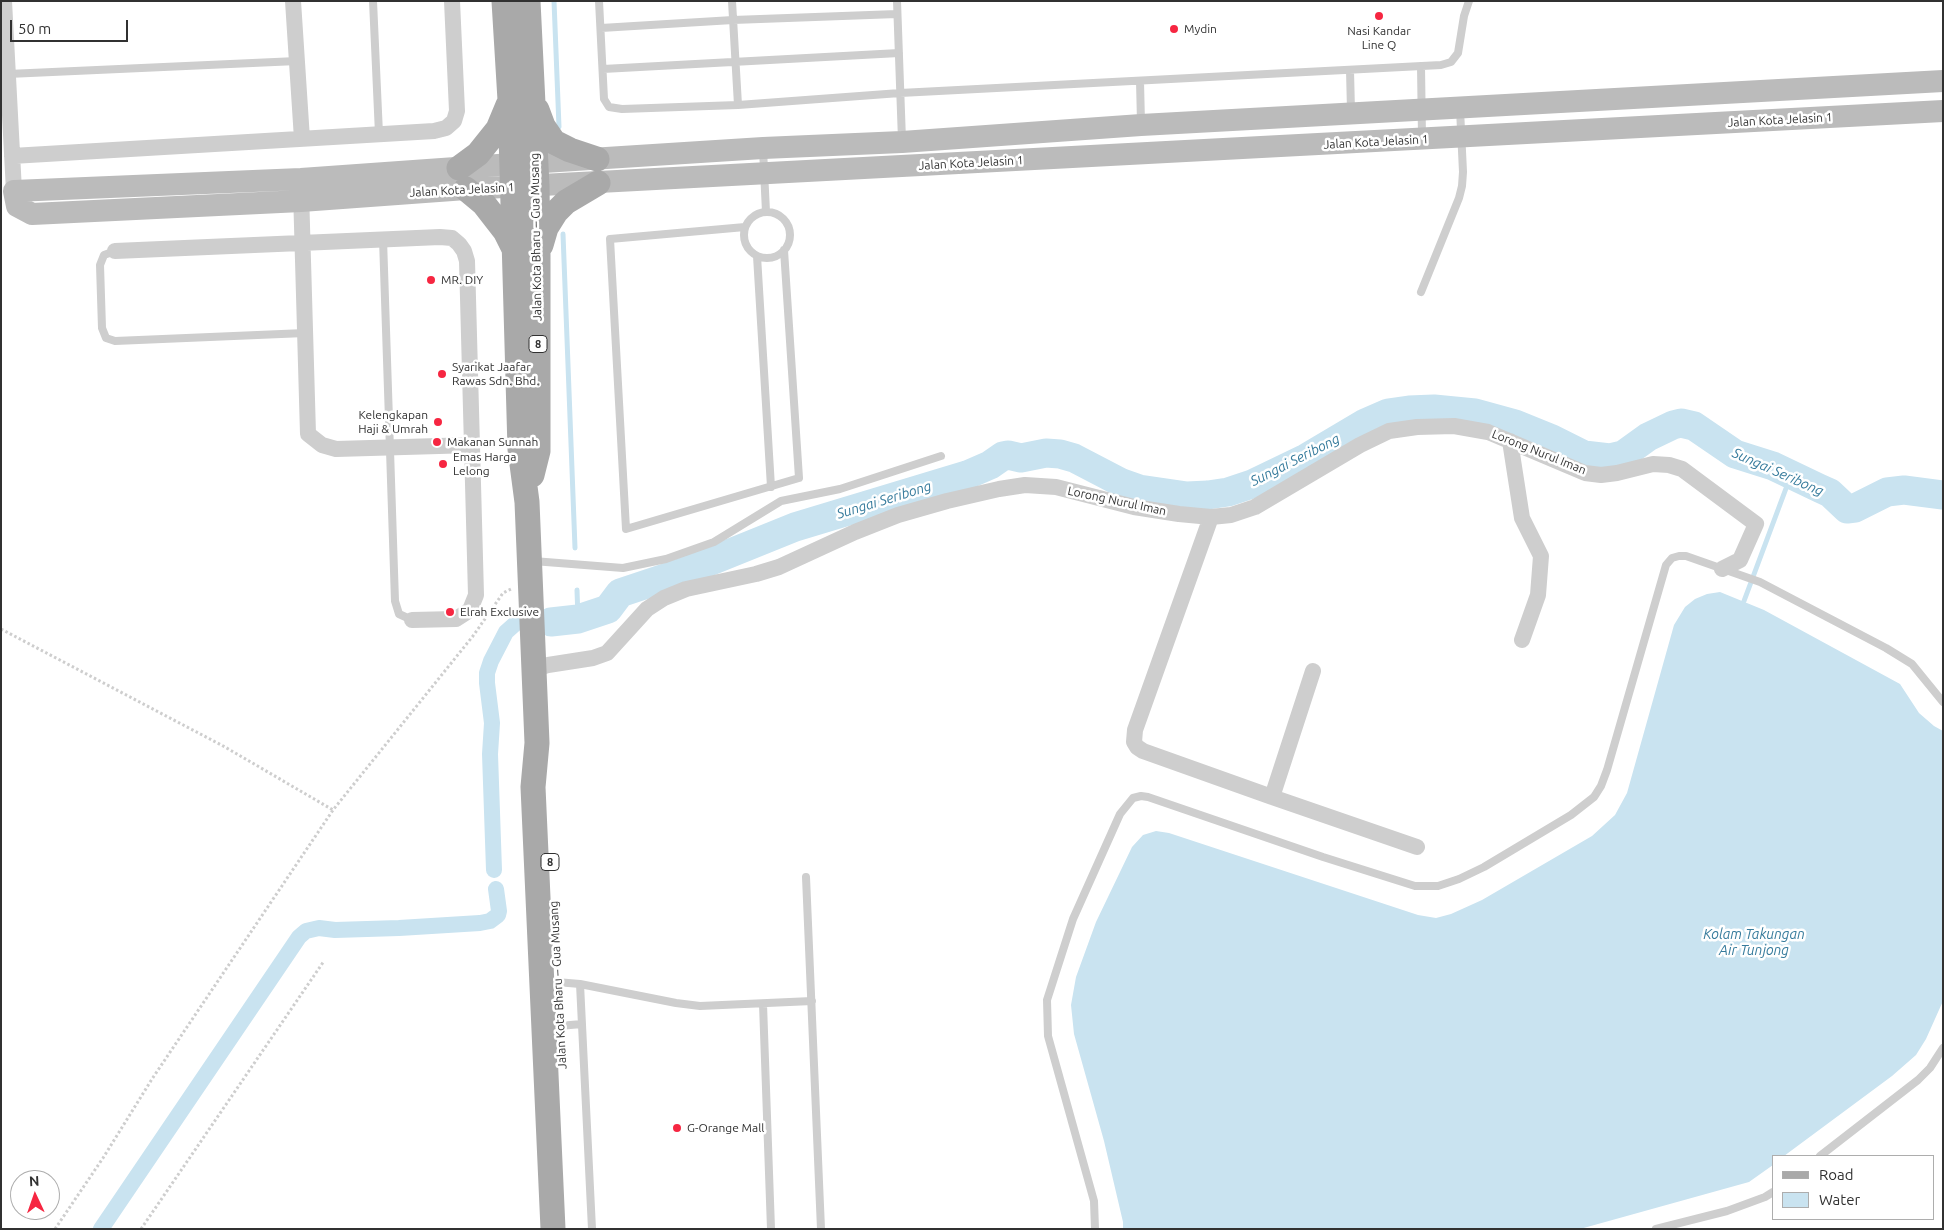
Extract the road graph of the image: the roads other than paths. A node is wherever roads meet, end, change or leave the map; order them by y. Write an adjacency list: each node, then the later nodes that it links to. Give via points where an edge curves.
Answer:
1 (4, 1): 20 (street)
2 (293, 1): 15 (street)
3 (372, 1): 31 (lane)
4 (452, 1): 31 (street, via 454,121 446,128 434,131)
5 (504, 1): 24 (main road, Jalan Kota Bharu – Gua Musang / 8)
6 (528, 1): 24 (main road, Jalan Kota Bharu – Gua Musang / 8)
7 (599, 1): 13 (lane)
8 (732, 1): 12 (lane)
9 (896, 1): 11 (lane)
10 (1469, 1): 17 (lane, via 1458,53 1451,62)
11 (897, 14): 12 (lane); 14 (lane)
12 (733, 20): 13 (lane); 16 (lane)
13 (601, 28): 18 (lane)
14 (899, 53): 16 (lane); 23 (lane)
15 (297, 61): 20 (lane); 33 (street)
16 (736, 61): 18 (lane); 25 (lane)
17 (1421, 66): 19 (lane); 27 (lane)
18 (603, 69): 25 (lane, via 604,98 609,107)
19 (1350, 70): 21 (lane); 29 (lane)
20 (8, 74): 37 (street)
21 (1140, 81): 23 (lane); 30 (lane)
22 (1943, 81): 26 (street)
23 (900, 93): 25 (lane); 35 (lane)
24 (522, 99): 38 (main road, via 554,142); 40 (main road, Jalan Kota Bharu – Gua Musang / 8); 41 (main road, via 478,154)
25 (738, 105)
26 (1460, 107): 27 (street); 32 (lane)
27 (1421, 109): 29 (street); 34 (lane)
28 (1943, 111): 32 (street, Jalan Kota Jelasin 1)
29 (1352, 113): 30 (street)
30 (1141, 125): 35 (street)
31 (379, 134): 33 (street)
32 (1461, 137): 34 (street, Jalan Kota Jelasin 1); 52 (lane, via 1463,172 1459,198)
33 (302, 139): 37 (street)
34 (1423, 139): 39 (street, Jalan Kota Jelasin 1)
35 (902, 142): 36 (street)
36 (763, 148): 38 (street); 39 (lane)
37 (7, 156): 43 (street)
38 (597, 171): 39 (street, Jalan Kota Jelasin 1); 40 (street); 50 (main road, via 556,212)
39 (765, 174): 44 (lane)
40 (524, 175): 41 (street); 50 (main road, Jalan Kota Bharu – Gua Musang / 8)
41 (463, 179): 42 (street); 50 (main road, via 505,231)
42 (301, 190): 43 (street); 47 (street)
43 (14, 191)
44 (766, 212): 45 (lane, via 753,216); 48 (lane, via 781,216 789,229)
45 (745, 227): 51 (lane, via 747,246); 58 (lane, via 610,238 626,529)
46 (383, 240): 47 (street); 55 (street, via 452,238 464,251 467,261); 56 (lane)
47 (302, 244): 49 (street); 53 (street)
48 (784, 250): 51 (lane, via 772,258); 58 (lane, via 800,478)
49 (115, 251): 53 (lane, via 104,255 100,265 102,328 106,338 115,341)
50 (527, 252): 60 (main road, Jalan Kota Bharu – Gua Musang / 8, via 520,449 527,502)
51 (757, 256): 58 (lane)
52 (1421, 292)
53 (305, 333): 56 (street, via 308,434 322,445 336,449)
54 (1510, 441): 59 (street, Lorong Nurul Iman, via 1488,432 1454,426 1417,426 1389,431 1255,507); 61 (street, Lorong Nurul Iman, via 1586,473 1617,473 1653,464 1682,469 1756,524 1740,560); 63 (street, via 1522,518 1541,556 1538,595)
55 (473, 445): 56 (street); 62 (street, via 476,595 470,610 456,619)
56 (390, 448): 62 (lane, via 395,601 399,614)
57 (941, 456): 60 (lane, via 840,488 781,501 714,542 666,560 623,568)
58 (771, 487)
59 (1211, 517): 64 (street, Lorong Nurul Iman, via 1134,507 1056,487 1025,485 981,493 898,515 779,567 664,598 647,609 607,653); 67 (street, via 1135,730 1134,742 1143,751)
60 (528, 561): 64 (main road, Jalan Kota Bharu – Gua Musang / 8)
61 (1722, 568): 66 (lane, via 1760,582 1886,648 1912,664); 82 (lane, via 1686,556 1672,558 1666,565 1607,770 1594,797 1570,815 1459,879 1438,886 1415,886 1148,797 1133,798 1126,805 1073,919 1047,1000 1048,1036 1094,1201)
62 (412, 620)
63 (1522, 640)
64 (533, 670): 70 (main road, Jalan Kota Bharu – Gua Musang / 8, via 537,743 543,766)
65 (1313, 670): 67 (street)
66 (1943, 702)
67 (1272, 797): 68 (street)
68 (1417, 847)
69 (806, 877): 71 (lane)
70 (561, 983): 72 (lane, via 700,1006); 73 (main road, Jalan Kota Bharu – Gua Musang / 8)
71 (812, 1001): 72 (lane); 81 (lane)
72 (763, 1004): 80 (lane)
73 (563, 1026): 77 (main road, Jalan Kota Bharu – Gua Musang / 8); 78 (main road, Jalan Kota Bharu – Gua Musang / 8); 79 (lane)
74 (1943, 1048): 75 (lane, via 1918,1080)
75 (1821, 1155)
76 (1772, 1193): 83 (lane, via 1727,1211)
77 (553, 1229)
78 (570, 1229)
79 (592, 1229)
80 (771, 1229)
81 (821, 1229)
82 (1095, 1229)
83 (1656, 1229)

